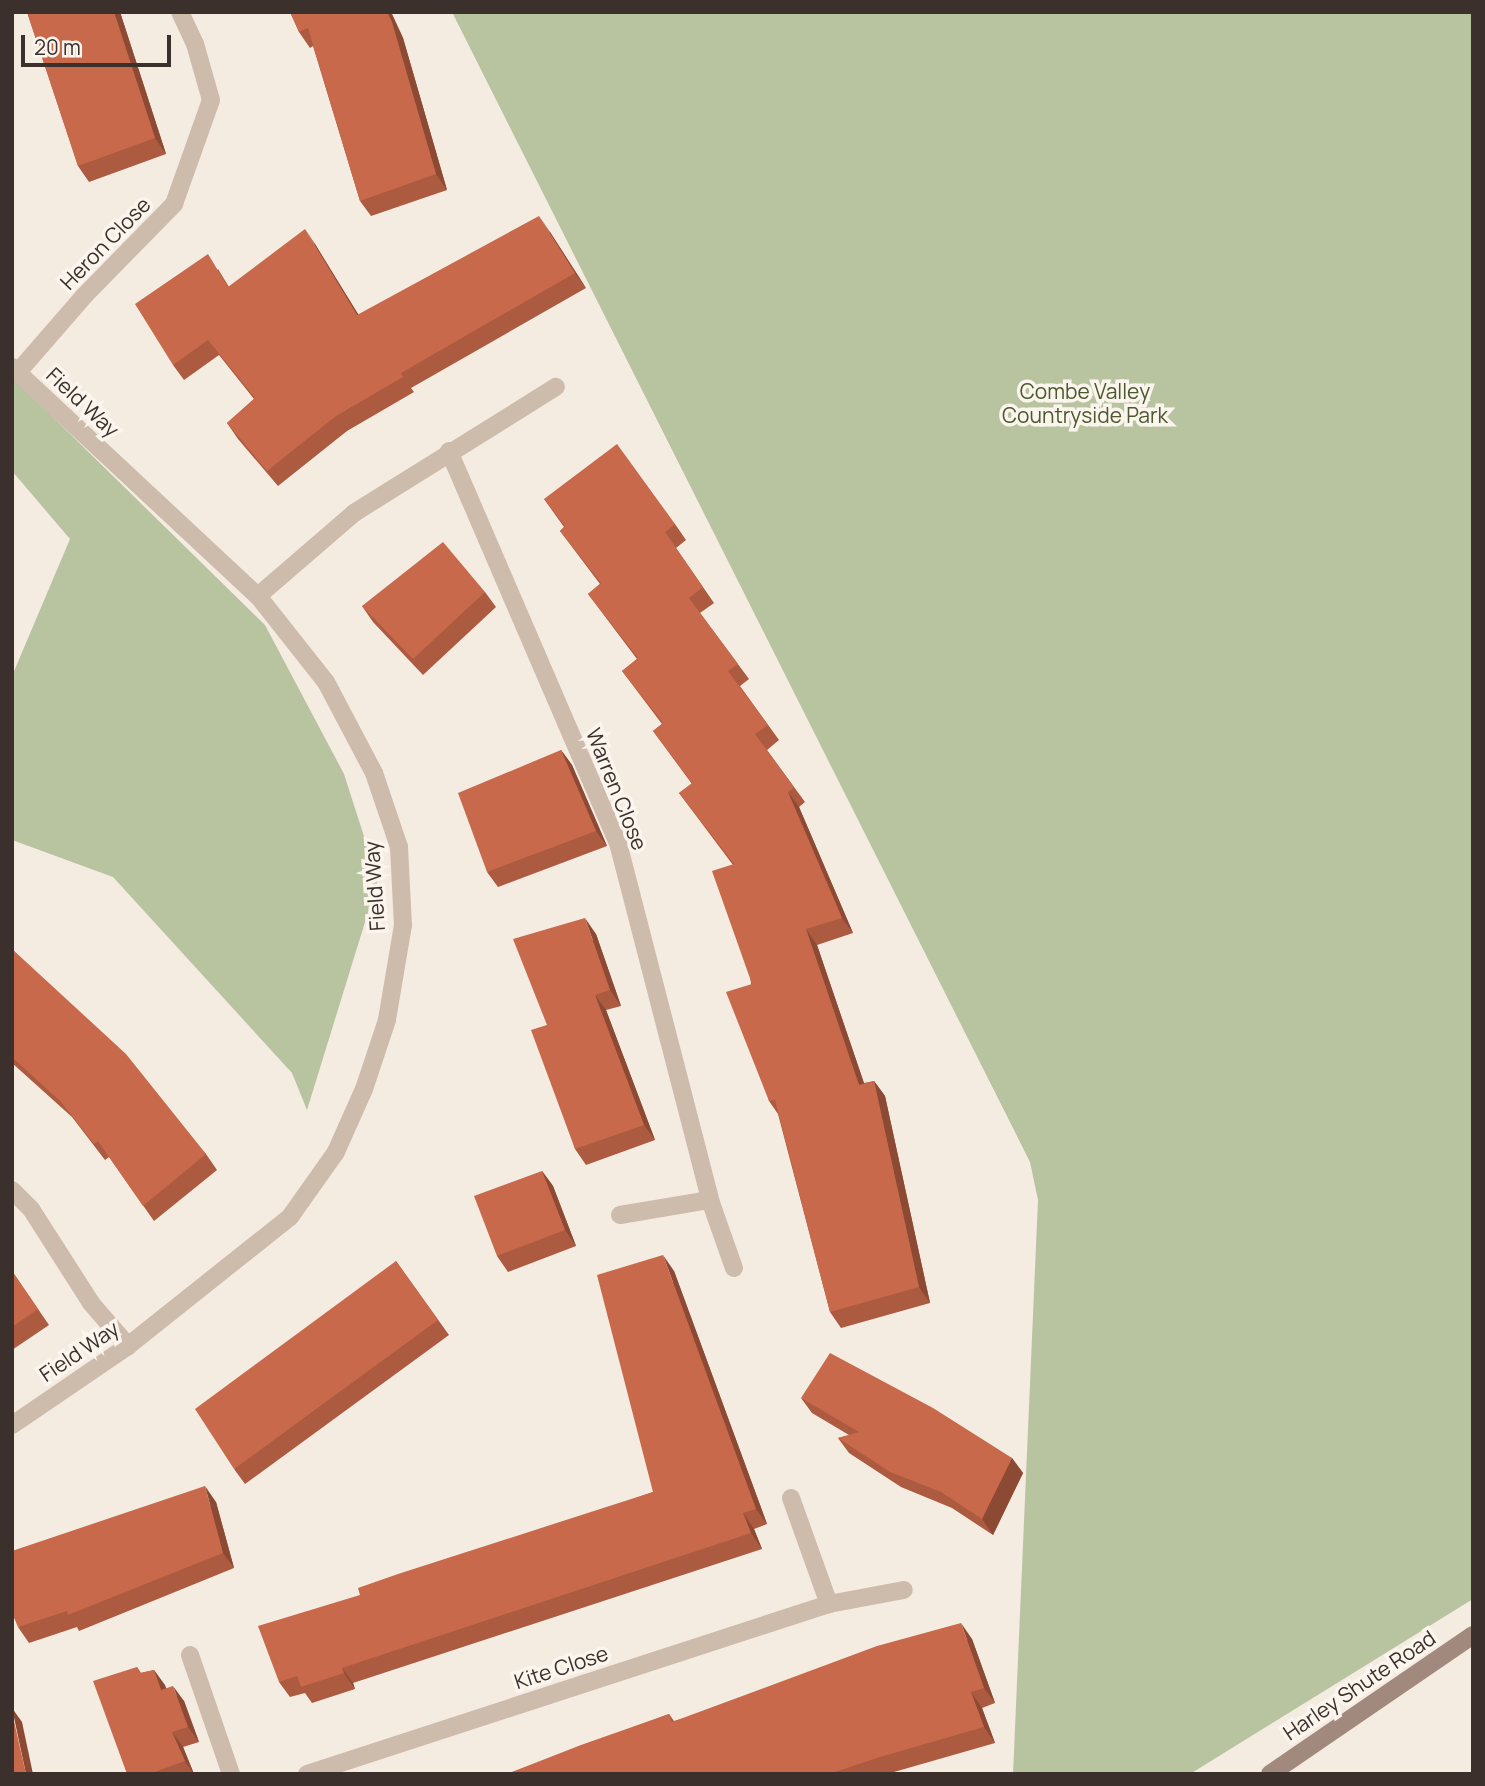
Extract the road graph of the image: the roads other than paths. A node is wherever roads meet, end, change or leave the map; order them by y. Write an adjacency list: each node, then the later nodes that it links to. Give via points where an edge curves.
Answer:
1 (180, 12): 2 (street, Heron Close, via 211,100 174,204)
2 (15, 370): 5 (street, Field Way)
3 (556, 387): 4 (street)
4 (449, 451): 5 (street, via 354,513); 7 (street, Warren Close, via 618,843)
5 (258, 596): 10 (street, Field Way, via 326,682 373,773 399,847 403,925 390,1006 365,1089 335,1152 289,1217)
6 (12, 1190): 10 (street, via 31,1209 91,1303)
7 (710, 1200): 8 (street); 9 (street, Warren Close)
8 (620, 1215)
9 (734, 1268)
10 (128, 1346): 11 (street, Field Way)
11 (12, 1425)
12 (791, 1498): 14 (street)
13 (904, 1590): 14 (street, Kite Close)
14 (829, 1604): 18 (street, Kite Close)
15 (1473, 1635): 19 (main road, Harley Shute Road)
16 (190, 1655): 17 (street)
17 (231, 1774)
18 (307, 1774)
19 (1270, 1774)

